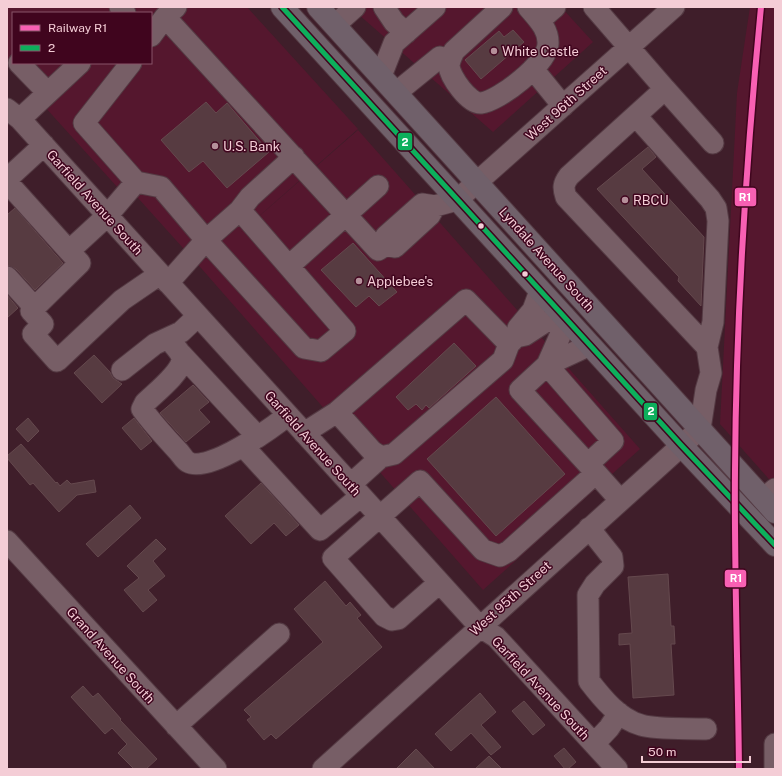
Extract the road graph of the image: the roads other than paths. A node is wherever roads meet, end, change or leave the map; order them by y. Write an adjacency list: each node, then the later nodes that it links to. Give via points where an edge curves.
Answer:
1 (282, 7): 34 (main road, Lyndale Avenue South)
2 (318, 7): 11 (main road, Lyndale Avenue South)
3 (356, 7): 11 (street)
4 (384, 7): 12 (street, via 394,22)
5 (435, 7): 12 (street)
6 (502, 7): 18 (street, via 454,51)
7 (674, 7): 14 (street, West 96th Street)
8 (598, 9): 14 (street)
9 (541, 11): 19 (street, via 548,44 546,53)
10 (171, 12): 13 (street); 29 (street)
11 (335, 25): 20 (main road, Lyndale Avenue South)
12 (406, 33): 20 (street, via 394,43)
13 (152, 35)
14 (628, 48): 21 (street); 24 (street, West 96th Street)
15 (20, 64): 22 (street)
16 (79, 64): 22 (street)
17 (130, 64): 30 (street, via 84,123)
18 (451, 67): 19 (street, via 457,85 472,101 480,103 491,100); 23 (street)
19 (533, 69): 24 (street)
20 (381, 76): 23 (main road, Lyndale Avenue South)
21 (665, 89): 26 (street); 27 (street)
22 (48, 93): 25 (street)
23 (400, 96): 31 (main road, Lyndale Avenue South)
24 (563, 106): 31 (street, West 96th Street)
25 (12, 110): 28 (street, Garfield Avenue South)
26 (636, 116): 49 (street, via 716,208 718,220 713,322); 49 (street, via 569,176 564,183 566,197)
27 (713, 143)
28 (44, 145): 33 (street); 37 (street, Garfield Avenue South)
29 (294, 157): 35 (street, via 250,197); 36 (street)
30 (136, 182): 37 (street); 38 (street, via 161,187)
31 (478, 182): 34 (street, West 96th Street); 55 (main road, Lyndale Avenue South)
32 (378, 186): 36 (street)
33 (9, 187): 39 (street)
34 (458, 200): 36 (street, via 434,206 422,204 386,236 386,245 378,250); 43 (main road, Lyndale Avenue South)
35 (240, 210): 38 (street); 40 (street)
36 (346, 215): 40 (street)
37 (107, 216): 39 (street); 42 (street, Garfield Avenue South)
38 (206, 240): 40 (street, via 304,348 321,351 345,331); 42 (street)
39 (69, 251): 44 (street, via 80,263)
40 (289, 266)
41 (7, 277): 44 (street)
42 (164, 278): 44 (street, via 122,300 57,361 32,334 43,324 31,312); 45 (street, Garfield Avenue South)
43 (540, 291): 46 (main road, Lyndale Avenue South); 47 (street, via 533,310 518,328)
44 (35, 308)
45 (198, 316): 50 (street, via 181,332); 54 (street, Garfield Avenue South)
46 (565, 318): 47 (street, via 545,322); 48 (main road, Lyndale Avenue South); 51 (street)
47 (513, 341): 53 (street, via 466,300); 59 (street, via 503,360 405,446 394,454)
48 (590, 345): 51 (street); 58 (main road, Lyndale Avenue South)
49 (707, 347): 55 (street, via 711,373)
50 (175, 355): 52 (street, via 155,344); 57 (street); 57 (street, via 142,409 155,427 189,462 201,464)
51 (547, 365): 60 (street, via 613,441); 60 (street, via 520,390)
52 (122, 370)
53 (337, 412): 56 (street); 59 (street, via 372,451)
54 (288, 415): 56 (street, Garfield Avenue South); 57 (street)
55 (700, 429): 58 (street, West 95th Street); 63 (main road, Lyndale Avenue South)
56 (304, 433): 61 (street, Garfield Avenue South)
57 (251, 441): 61 (street, via 320,530)
58 (681, 445): 62 (street, West 95th Street); 67 (main road, Lyndale Avenue South)
59 (381, 457): 61 (street)
60 (592, 469): 62 (street); 64 (street, via 509,551 500,556 483,550 420,481)
61 (356, 490): 64 (street, Garfield Avenue South)
62 (620, 500): 65 (street, West 95th Street)
63 (771, 500)
64 (380, 516): 68 (street, Garfield Avenue South); 68 (street, via 333,558 384,616 392,620 398,619)
65 (588, 528): 69 (street, West 95th Street); 71 (street, via 612,556 613,566 588,595 589,681)
66 (7, 541): 72 (street, Grand Avenue South)
67 (775, 545)
68 (439, 583): 69 (street, Garfield Avenue South)
69 (479, 626): 74 (street, Garfield Avenue South, via 496,637); 77 (street, West 95th Street)
70 (279, 634): 72 (street)
71 (619, 713): 73 (street, via 641,725); 74 (street)
72 (176, 726): 76 (street, Grand Avenue South)
73 (706, 729)
74 (594, 744): 78 (street, Garfield Avenue South)
75 (775, 744): 79 (street)
76 (216, 769)
77 (323, 769)
78 (617, 769)
79 (775, 769)

